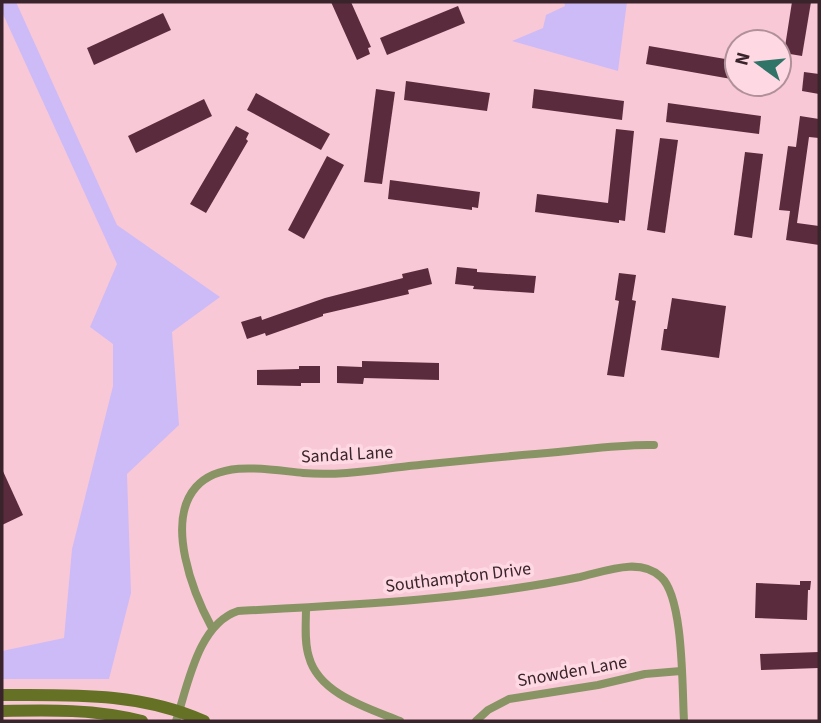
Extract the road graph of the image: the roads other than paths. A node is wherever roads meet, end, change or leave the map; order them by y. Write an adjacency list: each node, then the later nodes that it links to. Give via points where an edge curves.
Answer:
1 (654, 445): 3 (street, Sandal Lane, via 343,473 253,469 213,475 191,493 183,520 195,596)
2 (306, 608): 3 (street, Southampton Drive, via 238,611); 4 (street, Southampton Drive, via 457,595 637,566 660,575 673,594); 12 (street, via 306,647 315,673 341,694)
3 (212, 628): 8 (street)
4 (681, 671): 13 (street, Snowden Lane, via 509,699); 14 (street, Southampton Drive)
5 (2, 695): 6 (street)
6 (125, 698): 8 (street); 9 (street)
7 (2, 711): 9 (street, via 72,711)
8 (178, 716): 11 (street)
9 (122, 719): 10 (street)
10 (142, 721)
11 (204, 721)
12 (400, 721)
13 (476, 721)
14 (684, 721)

